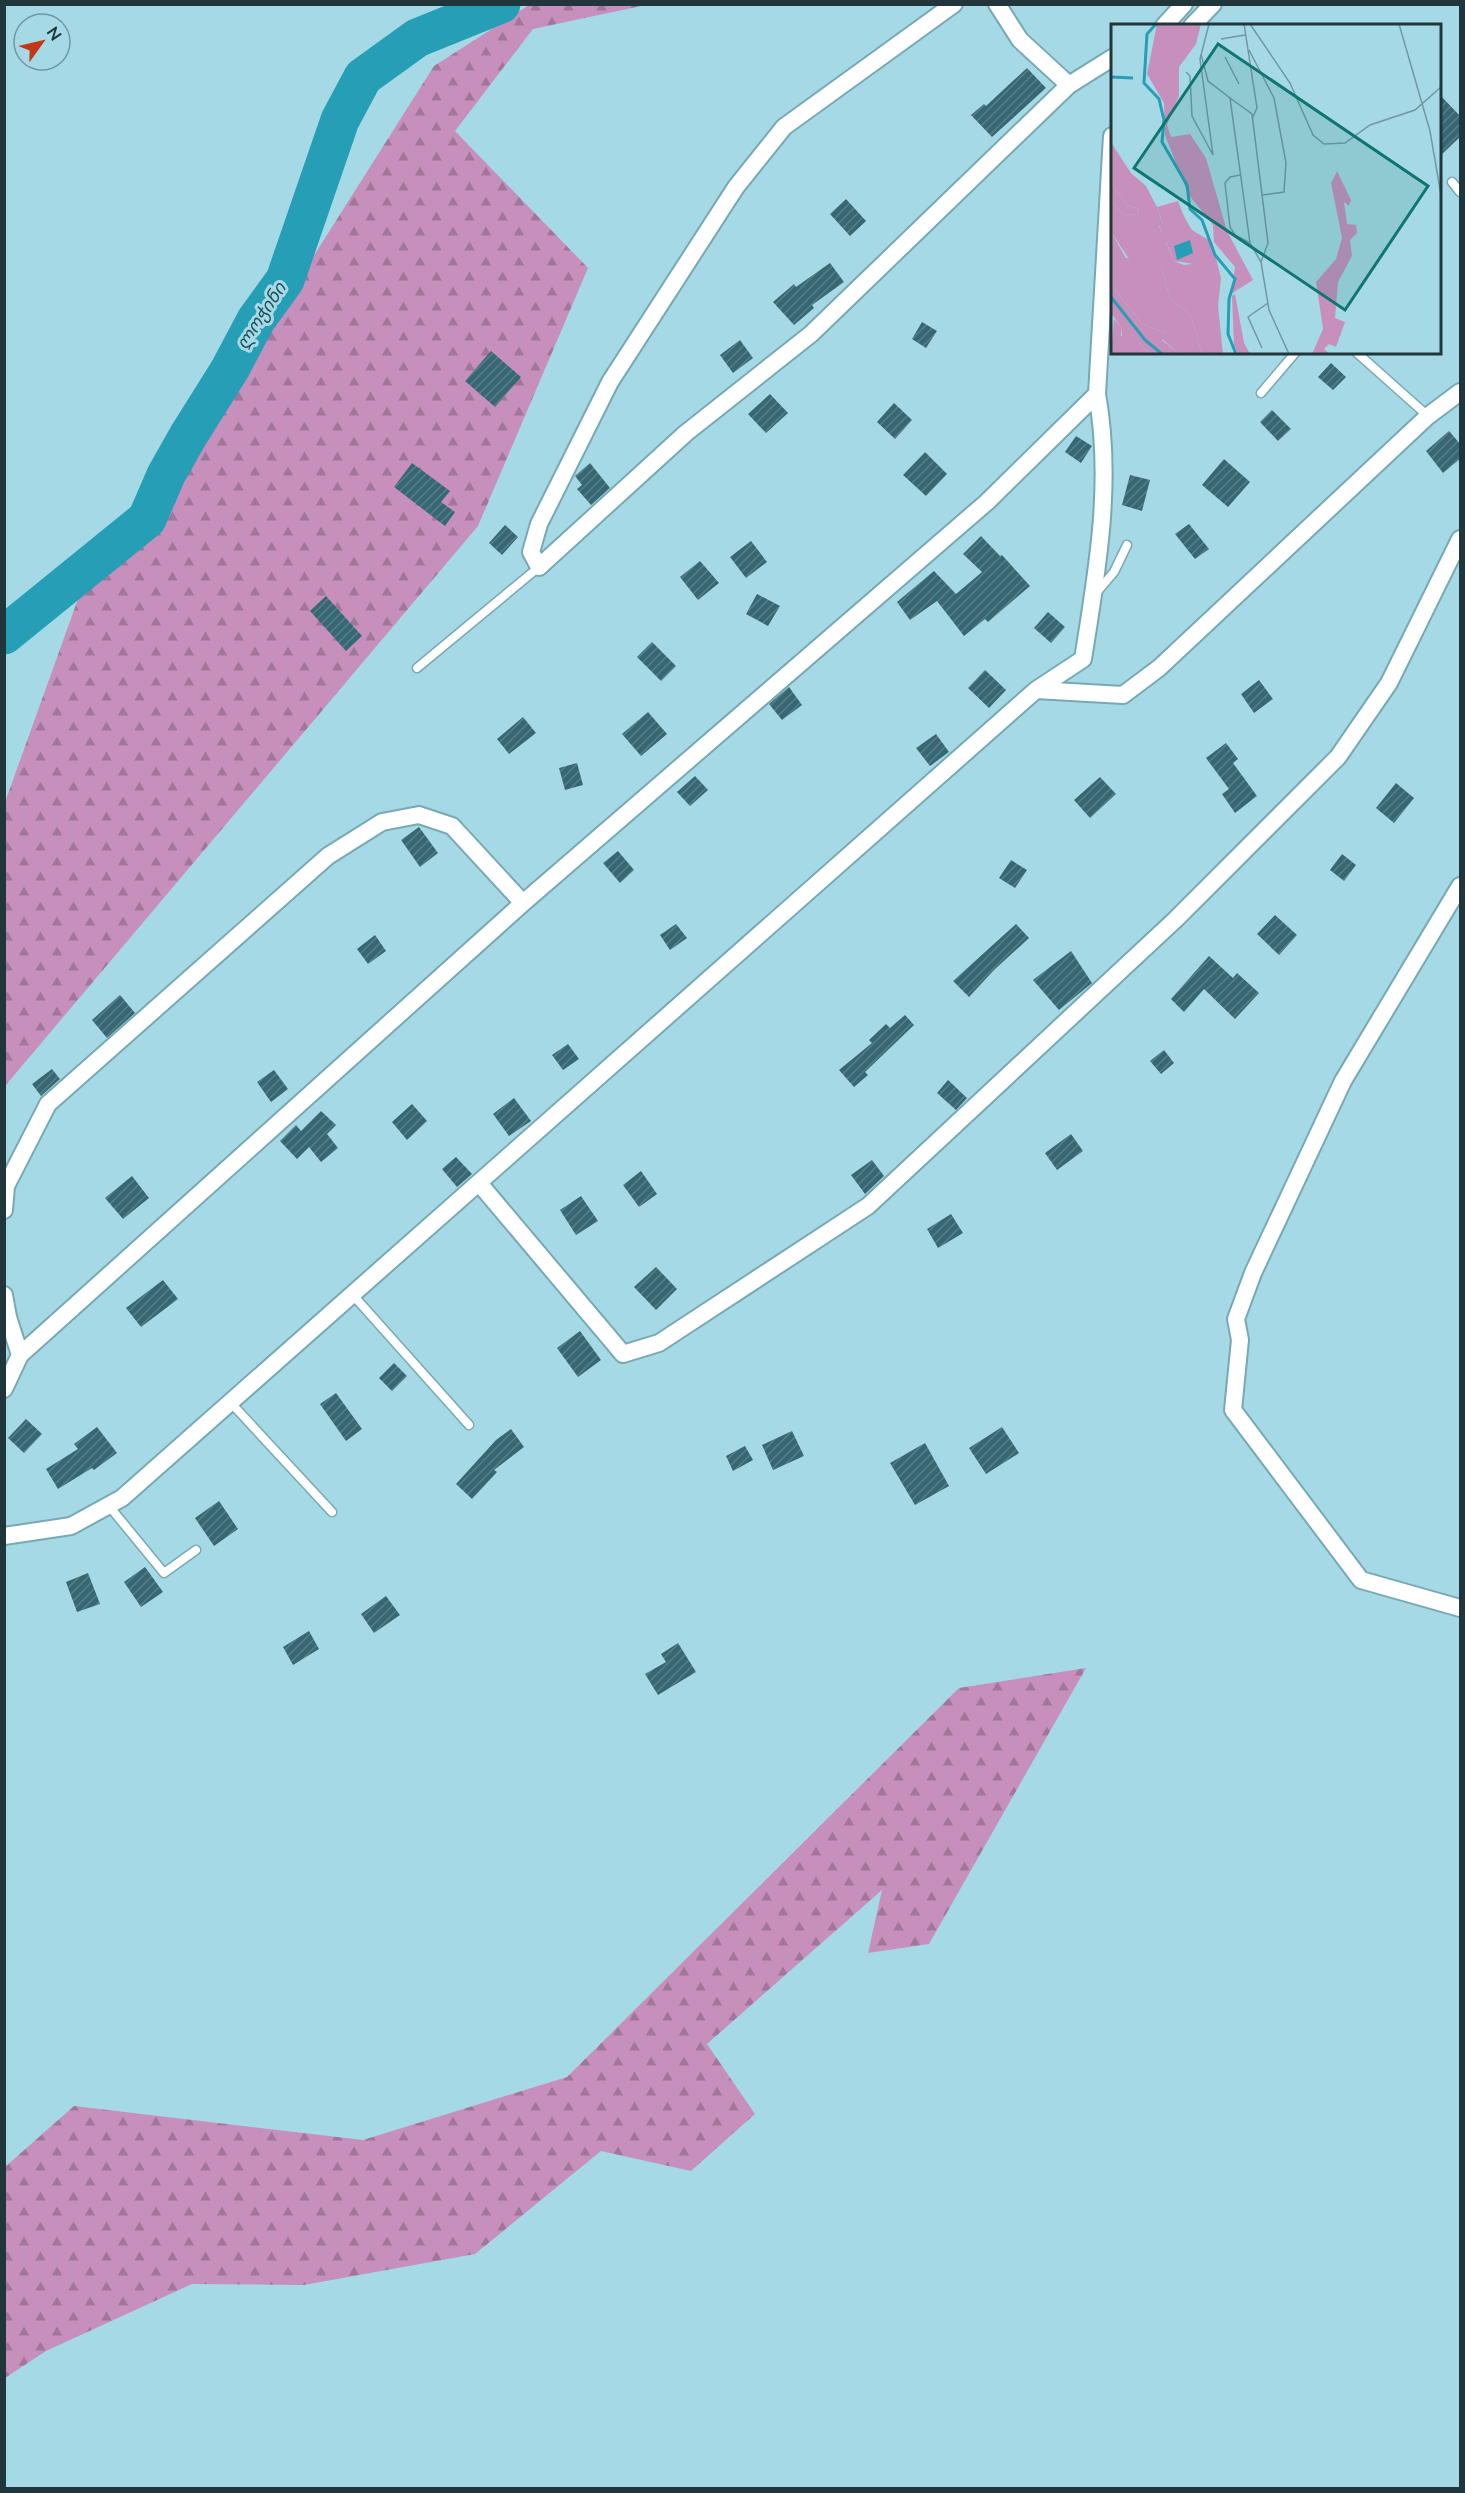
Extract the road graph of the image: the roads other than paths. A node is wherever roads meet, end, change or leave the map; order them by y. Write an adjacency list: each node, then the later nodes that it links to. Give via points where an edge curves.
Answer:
1 (954, 4): 20 (street, via 784,127 736,186 610,382 539,524 531,552)
2 (997, 4): 8 (street, via 1020,40)
3 (1184, 4): 5 (street)
4 (1213, 4): 6 (street)
5 (1166, 24)
6 (1193, 24)
7 (1111, 59): 8 (street)
8 (1069, 85): 20 (street, via 811,334 686,433)
9 (1111, 168): 16 (street)
10 (1452, 182): 11 (lane)
11 (1461, 192)
12 (1294, 354): 15 (lane)
13 (1358, 354): 17 (lane)
14 (1461, 392): 17 (street)
15 (1261, 393)
16 (1097, 394): 21 (street, via 1104,432 1101,529); 25 (street, via 987,502)
17 (1428, 416): 23 (street, via 1159,668 1123,695)
18 (1461, 540): 26 (street, via 1389,683 1338,757 1176,919 868,1206 689,1324 659,1343 623,1354)
19 (1128, 545): 21 (lane, via 1114,572)
20 (539, 567): 22 (lane)
21 (1093, 597): 23 (street, via 1083,659)
22 (417, 668)
23 (1036, 690): 26 (street)
24 (1461, 886): 38 (street, via 1342,1080 1253,1273 1236,1319 1240,1340 1233,1410 1361,1580)
25 (523, 903): 27 (street, via 452,826 419,815 382,822 328,856 48,1104 6,1186); 30 (street)
26 (479, 1183): 29 (street)
27 (4, 1210)
28 (4, 1294): 30 (street)
29 (352, 1294): 32 (street); 33 (lane)
30 (20, 1355): 31 (street)
31 (4, 1389)
32 (231, 1403): 34 (street); 35 (lane)
33 (469, 1425)
34 (109, 1506): 36 (street, via 71,1526); 37 (lane, via 164,1573)
35 (332, 1512)
36 (4, 1536)
37 (196, 1551)
38 (1461, 1608)

